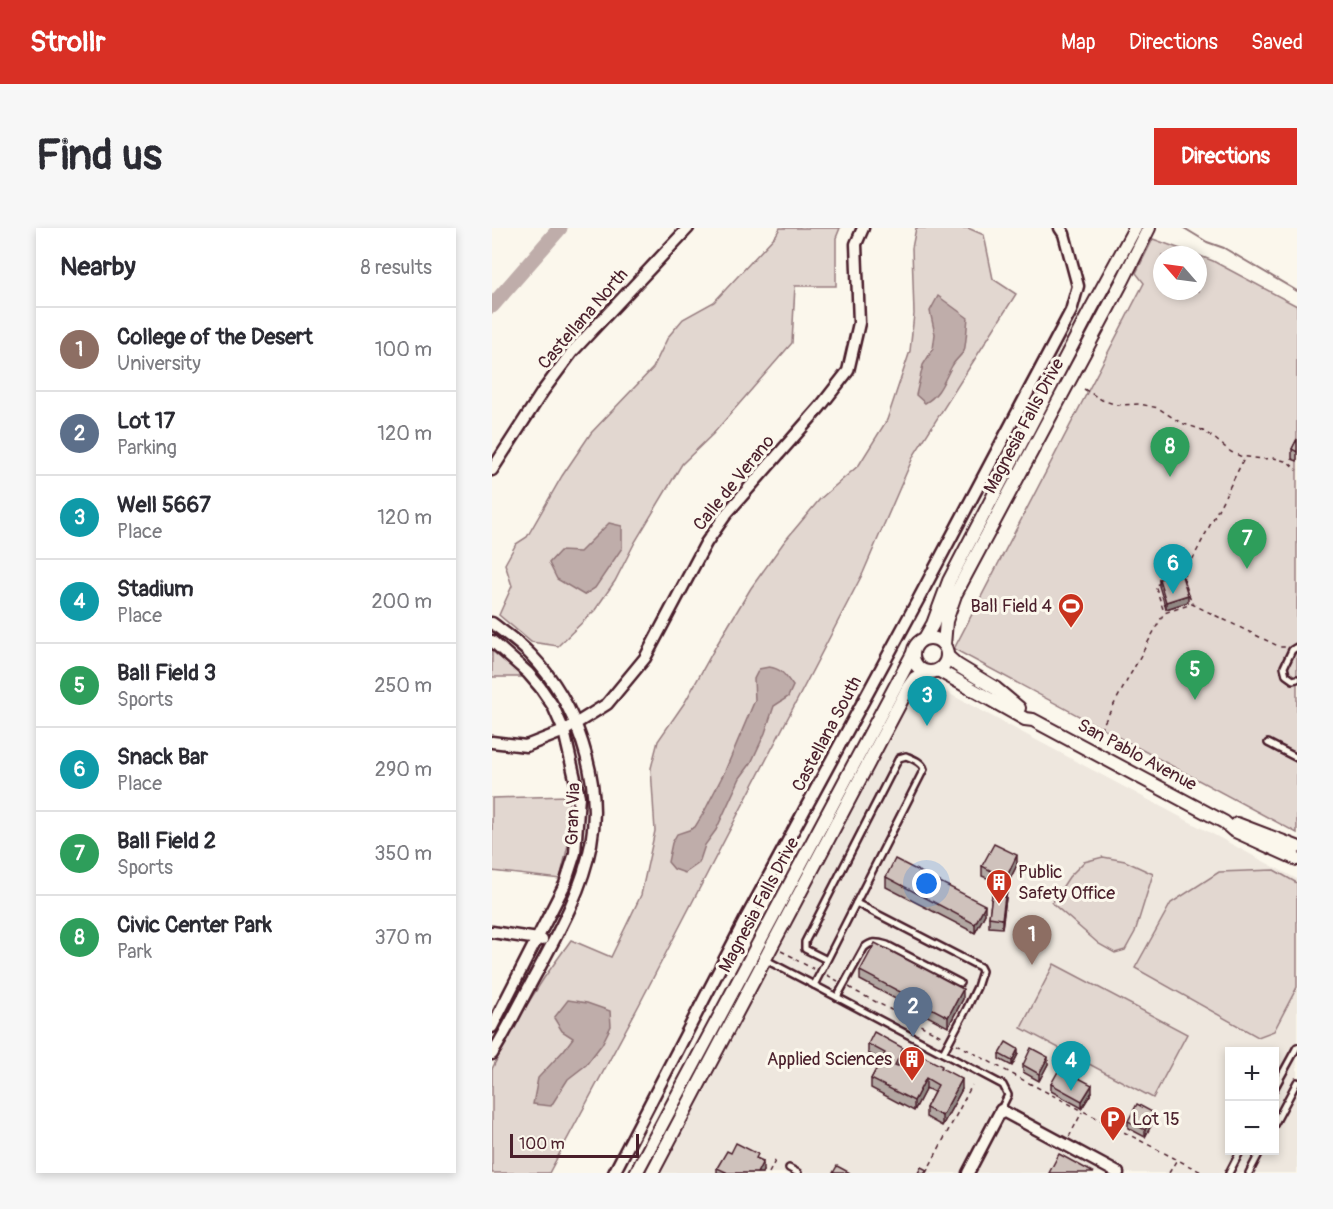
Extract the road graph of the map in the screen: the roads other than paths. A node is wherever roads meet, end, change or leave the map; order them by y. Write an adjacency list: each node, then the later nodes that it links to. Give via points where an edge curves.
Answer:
1 (688, 228): 5 (street, Castellana North, via 572,352)
2 (863, 228): 15 (street, Calle de Verano, via 856,244 859,323 848,371 727,513 706,543 645,658 607,704)
3 (1060, 228): 43 (street, Castellana South, via 1078,286 1071,311)
4 (1143, 230): 7 (street, Magnesia Falls Drive, via 1086,320 949,581); 10 (street, Magnesia Falls Drive, via 1120,271 1122,282 955,595 946,621)
5 (492, 471)
6 (492, 623): 15 (street, Gran Via, via 530,654 555,684)
7 (925, 638): 10 (street, via 936,639); 11 (street, via 916,644)
8 (492, 641): 16 (street, Gran Via, via 540,687)
9 (1297, 647): 13 (lane, via 1284,667 1286,675)
10 (946, 651): 12 (street, via 943,666); 14 (street, San Pablo Avenue, via 957,665 994,688)
11 (912, 655): 12 (street, via 916,666); 44 (street, Magnesia Falls Drive)
12 (932, 671): 14 (street, San Pablo Avenue); 27 (street, Magnesia Falls Drive, via 915,678 908,688)
13 (1297, 679)
14 (1033, 720): 20 (street, San Pablo Avenue)
15 (575, 724): 16 (street, Calle de Verano); 26 (street, Gran Via, via 591,776 591,843 574,900)
16 (564, 731): 17 (street, Calle de Verano, via 526,746); 25 (street, Gran Via, via 579,796 575,853 565,884)
17 (492, 742)
18 (1268, 743): 19 (lane)
19 (1297, 758)
20 (1224, 822): 21 (street, San Pablo Avenue); 22 (street, San Pablo Avenue, via 1233,830)
21 (1297, 847)
22 (1297, 859)
23 (856, 903): 28 (lane); 28 (lane, via 924,769 906,756 899,758 805,942 805,949); 34 (lane, via 980,966 977,987)
24 (492, 932): 25 (street)
25 (538, 939): 26 (street); 32 (street, Gran Via)
26 (551, 945): 35 (street, Gran Via)
27 (764, 960): 30 (lane); 45 (street, Magnesia Falls Drive)
28 (828, 960): 30 (lane)
29 (960, 983): 31 (lane, via 887,945 869,943)
30 (814, 985): 31 (lane)
31 (837, 997): 34 (lane)
32 (492, 1027)
33 (1297, 1047): 36 (lane)
34 (943, 1053): 38 (lane, via 1003,1085 1008,1095)
35 (492, 1054)
36 (1279, 1081)
37 (1297, 1082): 39 (lane)
38 (1001, 1110): 47 (street); 48 (street)
39 (1279, 1117)
40 (1238, 1155): 49 (lane)
41 (1258, 1155): 50 (lane)
42 (789, 1168): 46 (lane)
43 (614, 1173)
44 (636, 1173)
45 (652, 1173)
46 (798, 1173)
47 (968, 1173)
48 (1118, 1173)
49 (1229, 1173)
50 (1249, 1173)

